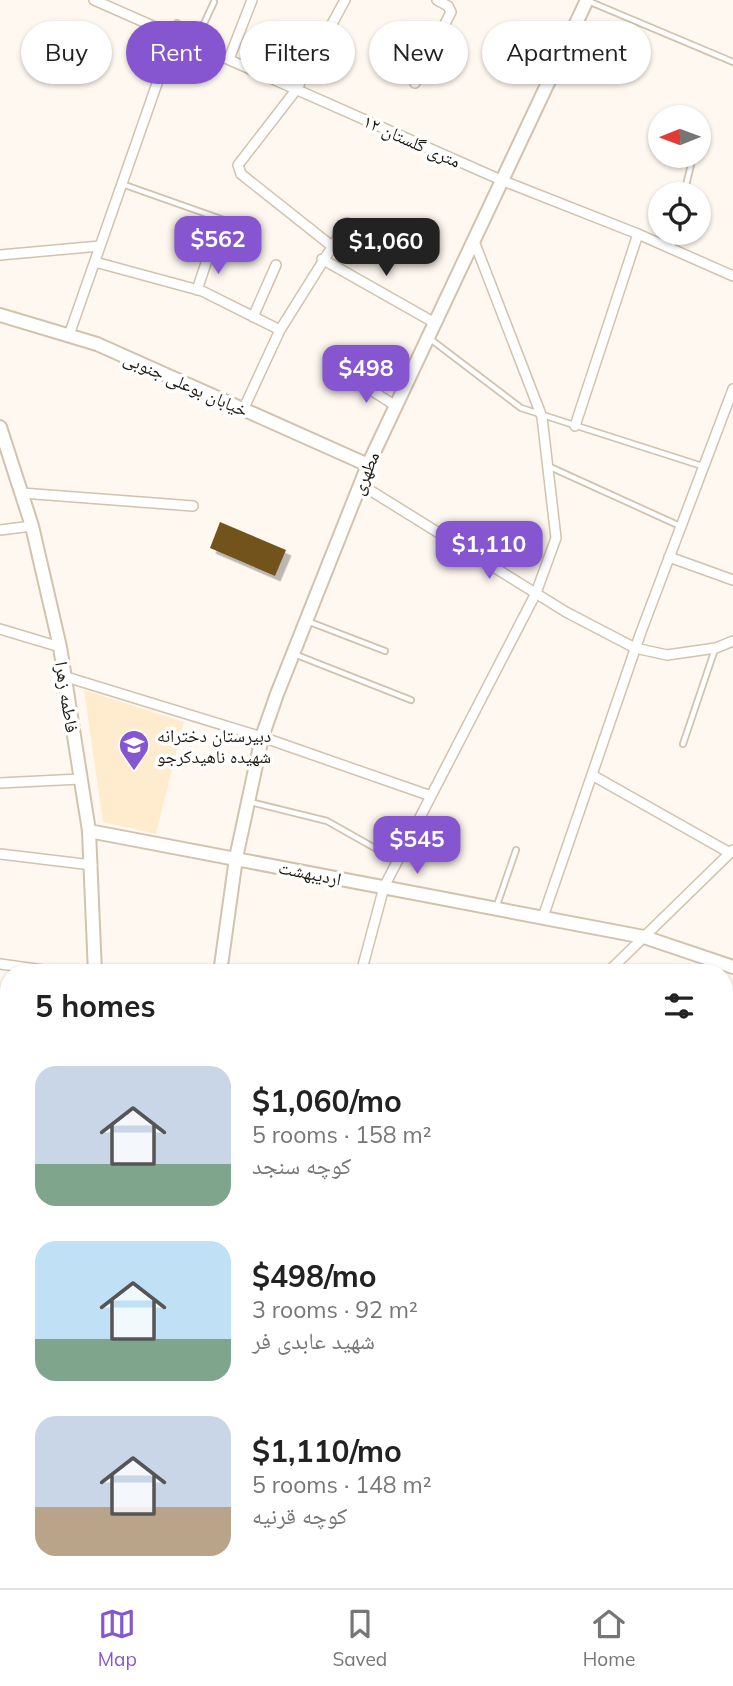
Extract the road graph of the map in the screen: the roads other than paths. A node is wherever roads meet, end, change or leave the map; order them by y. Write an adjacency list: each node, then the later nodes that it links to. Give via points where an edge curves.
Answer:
1 (94, 0): 7 (street, ۱۲ متری گلستان)
2 (252, 0): 11 (street)
3 (345, 0): 14 (street)
4 (436, 0): 9 (street, via 451,12)
5 (587, 0): 12 (lane); 15 (street, مطهری)
6 (214, 2): 8 (lane)
7 (141, 21)
8 (205, 21)
9 (446, 21)
10 (226, 58): 11 (street, ۱۲ متری گلستان)
11 (229, 59): 14 (street, ۱۲ متری گلستان)
12 (733, 62)
13 (156, 84): 16 (street)
14 (296, 89): 15 (street, ۱۲ متری گلستان); 23 (street, via 240,160 238,169)
15 (501, 180): 19 (street, ۱۲ متری گلستان); 20 (street, مطهری)
16 (122, 184): 18 (lane); 22 (street)
17 (347, 223): 23 (street)
18 (238, 225)
19 (638, 234): 24 (street, ۱۲ متری گلستان); 43 (street)
20 (474, 241): 34 (street, مطهری); 42 (street)
21 (673, 245): 24 (lane)
22 (100, 246): 26 (street); 28 (street)
23 (332, 247): 27 (street)
24 (672, 249): 30 (street, ۱۲ متری گلستان)
25 (210, 251): 31 (street)
26 (0, 255)
27 (322, 259): 34 (street); 35 (street)
28 (95, 262): 31 (street); 36 (street)
29 (276, 265): 33 (street)
30 (733, 276)
31 (197, 290): 33 (street)
32 (0, 315): 36 (street, خیابان بوعلی جنوبی)
33 (253, 317): 35 (street)
34 (435, 323): 37 (street, مطهری)
35 (280, 330): 41 (street)
36 (69, 335): 41 (street, خیابان بوعلی جنوبی)
37 (428, 338): 40 (street, مطهری); 42 (lane, via 521,408)
38 (352, 379): 40 (street)
39 (733, 390): 47 (street)
40 (396, 406): 45 (street, مطهری)
41 (243, 410): 45 (street, خیابان بوعلی جنوبی)
42 (542, 417): 43 (lane); 46 (street)
43 (575, 426): 47 (lane)
44 (0, 427): 49 (street, فاطمه زهرا)
45 (368, 465): 48 (street, مطهری)
46 (548, 465): 52 (lane); 56 (street, via 556,538)
47 (704, 467): 52 (street)
48 (360, 484): 56 (street); 57 (street, مطهری)
49 (22, 493): 50 (street); 51 (street, فاطمه زهرا)
50 (193, 506)
51 (32, 526): 53 (street); 60 (street, فاطمه زهرا)
52 (681, 527): 54 (street)
53 (0, 530)
54 (669, 557): 55 (street); 61 (street)
55 (733, 580)
56 (536, 593): 61 (street); 72 (street)
57 (306, 621): 63 (lane); 64 (street, مطهری)
58 (0, 629): 60 (street)
59 (733, 641): 62 (street)
60 (60, 647): 65 (street, فاطمه زهرا)
61 (635, 648): 62 (street, via 667,655); 69 (street)
62 (716, 648): 68 (lane)
63 (385, 651)
64 (293, 654): 66 (lane); 67 (street, مطهری)
65 (63, 676): 67 (street); 70 (street, فاطمه زهرا)
66 (411, 700)
67 (262, 737): 72 (street); 73 (street, مطهری)
68 (683, 744)
69 (592, 775): 77 (street); 84 (street)
70 (80, 779): 71 (street); 74 (street, فاطمه زهرا)
71 (0, 783)
72 (431, 796): 79 (street)
73 (248, 802): 78 (street, مطهری); 79 (lane, via 327,821)
74 (89, 831): 78 (street, اردیبهشت); 80 (street, فاطمه زهرا)
75 (516, 850): 83 (lane)
76 (0, 854): 80 (street)
77 (729, 854): 81 (lane); 85 (street)
78 (236, 858): 82 (street, اردیبهشت); 87 (street, مطهری)
79 (397, 861): 82 (street)
80 (92, 864): 86 (street, فاطمه زهرا)
81 (733, 865)
82 (384, 887): 83 (street, اردیبهشت); 88 (street)
83 (496, 908): 84 (street, اردیبهشت)
84 (543, 917): 85 (street, اردیبهشت)
85 (644, 937): 89 (street); 90 (street, اردیبهشت)
86 (95, 964)
87 (221, 964)
88 (363, 964)
89 (616, 964)
90 (724, 964)

